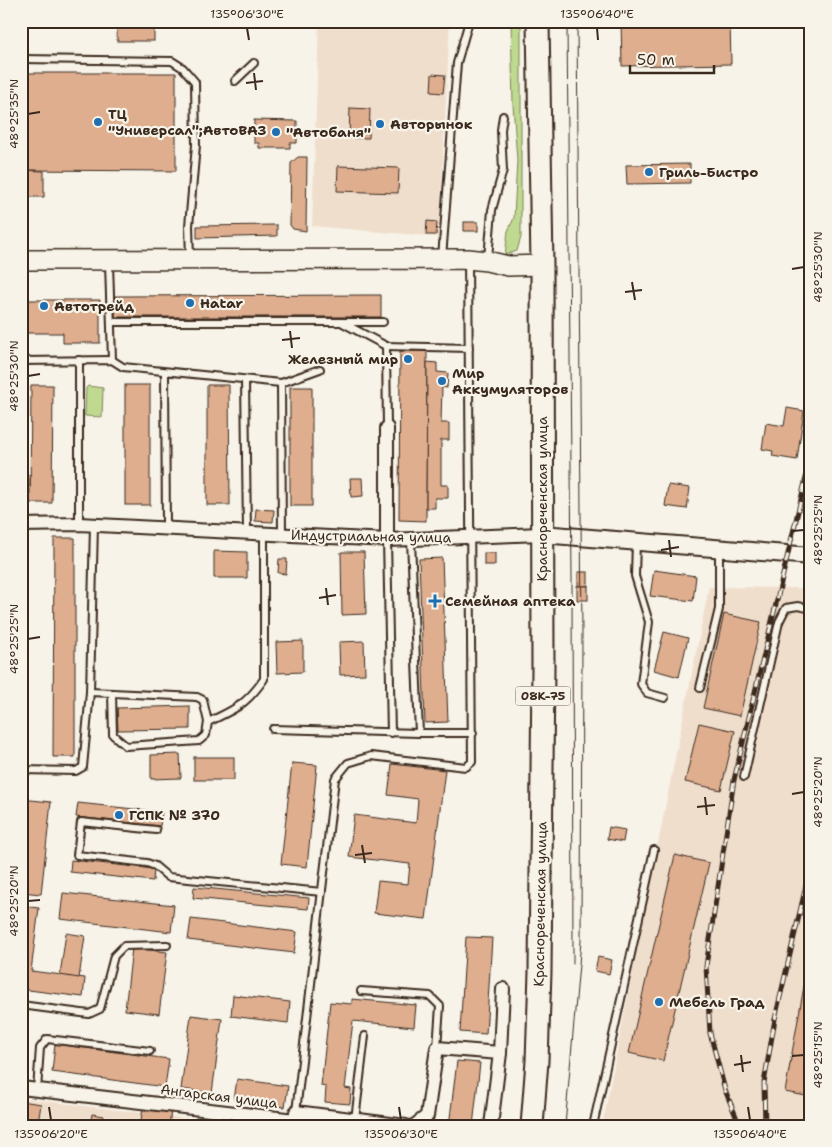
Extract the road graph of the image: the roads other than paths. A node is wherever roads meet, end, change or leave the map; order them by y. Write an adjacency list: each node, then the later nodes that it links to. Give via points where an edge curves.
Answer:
1 (469, 21): 9 (lane, via 457,63)
2 (538, 21): 13 (main road, Краснореченская улица)
3 (21, 59): 8 (lane, via 172,60 195,82 196,144 189,226)
4 (254, 63): 5 (lane)
5 (236, 81)
6 (503, 116): 12 (lane, via 503,170 492,210)
7 (109, 259): 8 (main road); 11 (main road); 14 (lane)
8 (190, 259): 9 (main road)
9 (442, 259): 10 (main road)
10 (468, 259): 12 (main road); 18 (lane)
11 (21, 260)
12 (488, 260): 13 (main road, via 508,266)
13 (542, 265): 34 (main road, Краснореченская улица / 08К-75)
14 (113, 322): 15 (lane); 20 (lane)
15 (341, 322): 16 (lane); 17 (lane)
16 (383, 322)
17 (386, 346): 18 (lane); 26 (lane)
18 (469, 348): 35 (lane)
19 (79, 360): 20 (lane); 21 (lane); 27 (lane)
20 (112, 360): 23 (lane, via 123,368)
21 (21, 361)
22 (320, 369): 25 (lane)
23 (165, 373): 24 (lane); 30 (lane)
24 (245, 380): 25 (lane); 31 (lane)
25 (281, 383): 33 (lane)
26 (386, 428): 36 (street)
27 (79, 524): 28 (street, Индустриальная улица); 29 (street, Индустриальная улица)
28 (94, 524): 30 (street, Индустриальная улица); 43 (lane)
29 (21, 525)
30 (166, 528): 31 (street, Индустриальная улица)
31 (246, 531): 32 (street, Индустриальная улица)
32 (264, 533): 33 (street, Индустриальная улица); 46 (lane, via 264,679 238,708)
33 (282, 534): 36 (street, Индустриальная улица)
34 (542, 534): 35 (street, Индустриальная улица); 38 (street, Индустриальная улица); 71 (main road, Краснореченская улица / 08К-75, via 540,972)
35 (469, 538): 37 (street, Индустриальная улица); 50 (lane)
36 (387, 540): 37 (street, Индустриальная улица); 48 (lane)
37 (411, 540): 49 (lane)
38 (636, 541): 39 (street, Индустриальная улица); 45 (lane, via 635,576 649,622 641,684 647,693)
39 (719, 548): 40 (street, Индустриальная улица); 42 (lane, via 719,609)
40 (811, 556)
41 (811, 609): 52 (lane, via 786,608 779,622)
42 (700, 688)
43 (90, 692): 44 (lane); 51 (lane, via 83,767 76,771)
44 (112, 693): 46 (lane, via 197,697 203,700); 46 (lane, via 113,734 126,746 199,741 206,735)
45 (665, 698)
46 (208, 722)
47 (273, 729): 48 (lane)
48 (390, 732): 49 (lane)
49 (419, 733): 50 (lane)
50 (473, 733): 55 (lane, via 472,762 466,768 371,756 348,763 334,779)
51 (21, 770)
52 (744, 777)
53 (156, 830): 55 (lane, via 81,822 77,855 147,863 168,877)
54 (654, 850): 72 (lane)
55 (322, 892): 66 (lane)
56 (168, 945): 59 (lane, via 124,946 114,956 100,1010 89,1014)
57 (503, 989): 63 (street)
58 (361, 991): 61 (lane, via 430,996 436,1000 440,1006)
59 (21, 1005)
60 (365, 1036): 67 (lane)
61 (437, 1048): 63 (street); 69 (street, via 427,1116)
62 (150, 1051): 65 (lane, via 47,1039 40,1048)
63 (500, 1054): 70 (street)
64 (21, 1088): 65 (street, Ангарская улица)
65 (37, 1090): 66 (street, Ангарская улица)
66 (295, 1119): 67 (street, Ангарская улица)
67 (355, 1120): 68 (street, Ангарская улица)
68 (406, 1126)
69 (414, 1126)
70 (491, 1126)
71 (532, 1126)
72 (593, 1126)

